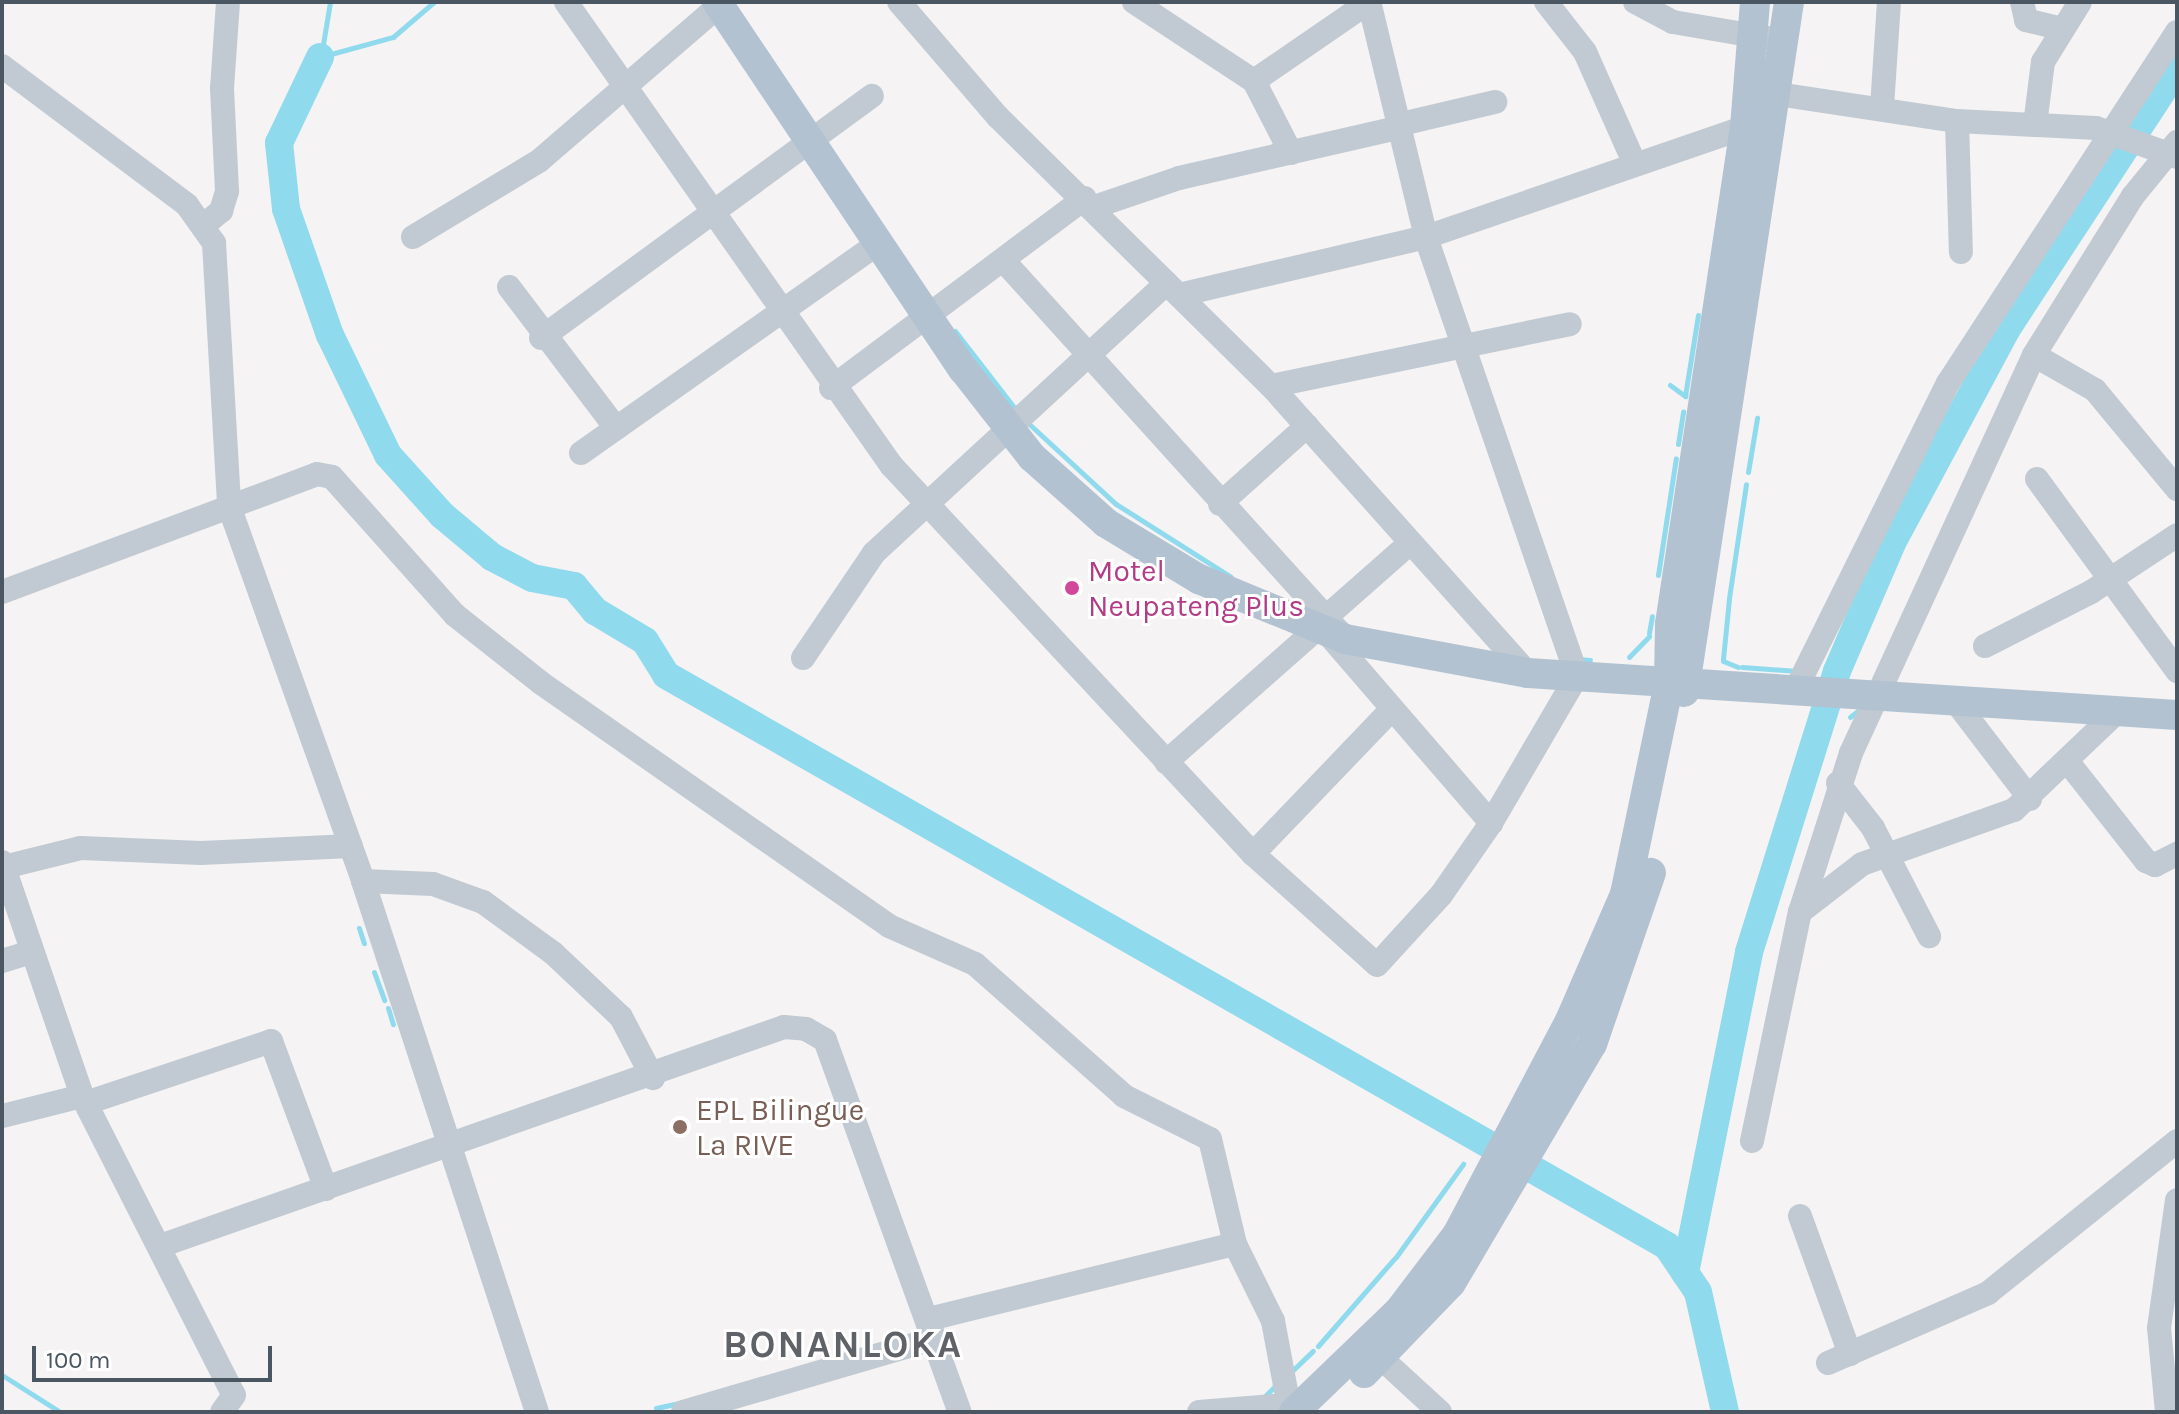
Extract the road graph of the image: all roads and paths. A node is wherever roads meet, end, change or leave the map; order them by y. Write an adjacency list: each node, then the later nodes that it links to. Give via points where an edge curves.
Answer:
1 (228, 2): 36 (street, via 222,88 227,191 221,211)
2 (566, 2): 20 (street)
3 (899, 2): 34 (street, via 998,117)
4 (1134, 2): 19 (street)
5 (1369, 2): 19 (street); 27 (street)
6 (1546, 2): 33 (street, via 1585,52)
7 (1635, 2): 16 (street, via 1673,22)
8 (1755, 2): 16 (main road)
9 (1789, 2): 17 (main road)
10 (1889, 2): 24 (street)
11 (2022, 2): 14 (street, via 2026,20)
12 (2080, 2): 14 (street)
13 (720, 3): 20 (street); 30 (main road)
14 (2063, 29): 26 (street, via 2043,62)
15 (2177, 32): 29 (street)
16 (1753, 34): 17 (street); 28 (main road)
17 (1784, 41): 21 (main road)
18 (2, 66): 36 (street)
19 (1254, 81): 32 (street)
20 (629, 85): 35 (street); 37 (street, via 508,184)
21 (1778, 94): 24 (street); 72 (main road)
22 (872, 96): 30 (street)
23 (1495, 102): 27 (street)
24 (1882, 107): 25 (street)
25 (1957, 121): 26 (street); 40 (street)
26 (2035, 125): 29 (street)
27 (1397, 126): 32 (street); 38 (street)
28 (1745, 127): 33 (street); 72 (main road, via 1670,624)
29 (2118, 134): 31 (street); 73 (street, via 1948,383)
30 (815, 141): 35 (street); 39 (main road)
31 (2169, 151): 50 (street)
32 (1291, 153): 34 (street)
33 (1634, 162): 38 (street)
34 (1090, 203): 41 (street); 43 (street)
35 (717, 216): 44 (street); 47 (street)
36 (205, 224): 61 (street, via 214,243 225,338)
37 (413, 237)
38 (1426, 237): 43 (street); 48 (street)
39 (880, 242): 44 (street); 45 (main road)
40 (1961, 252)
41 (1003, 260): 45 (street); 49 (street)
42 (509, 287): 47 (street)
43 (1173, 289): 49 (street); 51 (street)
44 (782, 314): 52 (street); 55 (street)
45 (927, 315): 52 (street); 53 (main road)
46 (1570, 324): 48 (street)
47 (541, 338): 55 (street)
48 (1461, 350): 51 (street); 71 (street)
49 (1082, 354): 53 (street); 60 (street)
50 (2034, 355): 58 (street, via 2095,390); 74 (street)
51 (1271, 386): 54 (street)
52 (831, 388): 59 (street)
53 (1007, 424): 59 (street); 66 (main road, via 1053,478 1106,523 1199,579)
54 (1307, 426): 60 (street); 63 (street)
55 (616, 428): 56 (street)
56 (581, 453)
57 (2037, 479): 64 (street)
58 (2177, 489)
59 (925, 501): 68 (street, via 862,567); 79 (street)
60 (1220, 504): 66 (street)
61 (229, 506): 65 (street); 84 (street); 104 (street, via 317,474 332,477 455,615 541,683 889,926 975,964 1124,1096 1210,1139)
62 (2177, 535): 64 (street)
63 (1410, 543): 66 (street); 70 (street)
64 (2114, 577): 67 (street); 69 (street)
65 (2, 592)
66 (1329, 630): 70 (main road); 76 (street); 79 (street)
67 (1985, 646)
68 (803, 658)
69 (2177, 671)
70 (1528, 673): 71 (main road)
71 (1577, 676): 72 (main road); 83 (street)
72 (1677, 684): 73 (main road); 101 (main road, via 1625,894 1539,1102)
73 (1801, 694): 74 (main road)
74 (1871, 699): 75 (main road); 81 (street)
75 (1959, 706): 77 (main road); 82 (street)
76 (1392, 709): 83 (street); 85 (street)
77 (2116, 713): 78 (main road); 80 (street)
78 (2177, 715)
79 (1166, 762): 85 (street)
80 (2068, 762): 82 (street); 87 (street, via 2146,861 2155,865)
81 (1838, 783): 86 (street); 90 (street)
82 (2030, 799): 86 (street, via 1972,831)
83 (1491, 823): 85 (street, via 1441,895 1377,965)
84 (351, 846): 88 (street, via 201,853 81,848); 89 (street)
85 (1253, 854)
86 (1887, 854): 90 (street); 91 (street)
87 (2177, 854)
88 (3, 865): 92 (street)
89 (363, 881): 94 (street, via 446,886 483,902 553,953 621,1017); 99 (street)
90 (1800, 912): 97 (street)
91 (1929, 936)
92 (29, 953): 93 (street); 95 (street)
93 (2, 961)
94 (653, 1078): 99 (street); 106 (street, via 784,1027 825,1040)
95 (84, 1100): 96 (street); 100 (street, via 271,1041); 105 (street)
96 (2, 1116)
97 (1752, 1141)
98 (2177, 1141): 103 (street, via 1998,1286 1839,1358)
99 (448, 1148): 100 (street); 110 (street)
100 (326, 1189): 105 (street)
101 (1490, 1198): 107 (main road, via 1451,1283); 108 (main road, via 1433,1272)
102 (2177, 1200): 116 (street, via 2159,1328)
103 (1800, 1216)
104 (1235, 1244): 106 (street); 108 (street, via 1273,1321)
105 (160, 1246): 109 (street, via 234,1395)
106 (933, 1329): 111 (street); 112 (street)
107 (1381, 1358): 114 (main road); 115 (street)
108 (1290, 1410): 113 (street)
109 (222, 1412)
110 (537, 1412)
111 (683, 1412)
112 (960, 1412)
113 (1199, 1412)
114 (1322, 1412)
115 (1440, 1412)
116 (2167, 1412)

